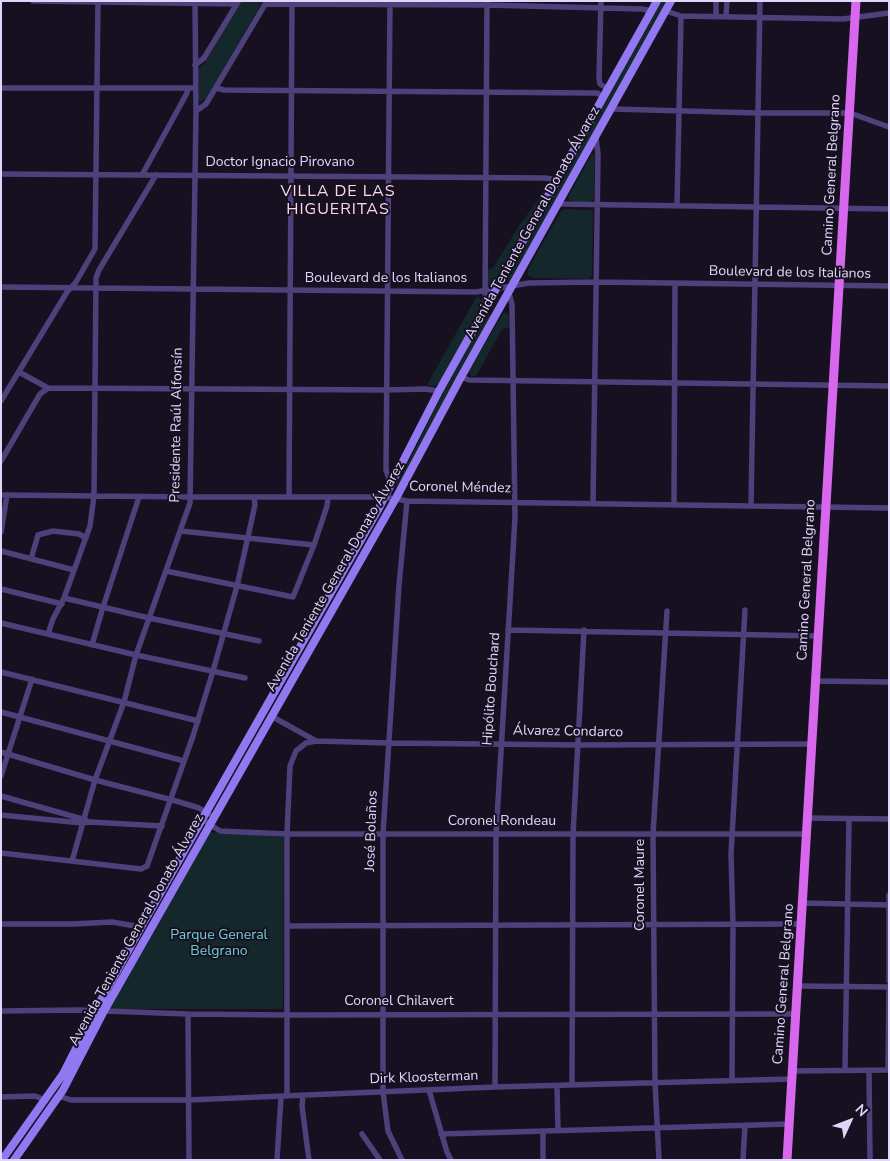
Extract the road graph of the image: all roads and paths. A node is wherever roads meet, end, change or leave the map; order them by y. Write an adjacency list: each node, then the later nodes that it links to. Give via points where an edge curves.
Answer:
1 (33, 1): 8 (street)
2 (657, 1): 16 (main road, Avenida Teniente General Donato Álvarez)
3 (671, 1): 17 (main road, Avenida Teniente General Donato Álvarez)
4 (716, 1): 20 (street)
5 (726, 1): 21 (street)
6 (760, 1): 22 (street)
7 (856, 1): 23 (main road, Camino General Belgrano)
8 (98, 2): 9 (street); 27 (street)
9 (195, 2): 10 (street); 24 (street, Presidente Raúl Alfonsín)
10 (237, 2): 24 (street, via 204,58)
11 (267, 2): 12 (street); 29 (street)
12 (292, 3): 13 (street); 31 (street)
13 (390, 3): 14 (street); 32 (street)
14 (487, 3): 15 (street); 33 (street)
15 (601, 4): 16 (street); 25 (street)
16 (651, 11): 30 (main road, Avenida Teniente General Donato Álvarez)
17 (666, 11): 19 (street); 36 (main road, Avenida Teniente General Donato Álvarez)
18 (889, 13): 23 (street)
19 (681, 16): 20 (street); 38 (street)
20 (716, 16): 21 (street)
21 (726, 16): 22 (street)
22 (760, 17): 23 (street); 39 (street)
23 (855, 18): 40 (main road, Camino General Belgrano)
24 (194, 65): 28 (street, Presidente Raúl Alfonsín)
25 (600, 84): 30 (street); 34 (street)
26 (1, 88): 27 (street)
27 (97, 88): 28 (street); 45 (street)
28 (191, 88): 37 (street, Presidente Raúl Alfonsín); 46 (street)
29 (216, 88): 31 (street); 37 (street, via 206,104)
30 (608, 89): 35 (main road, Avenida Teniente General Donato Álvarez)
31 (293, 90): 32 (street); 48 (street)
32 (389, 90): 33 (street); 49 (street)
33 (486, 92): 34 (street); 50 (street)
34 (596, 93): 35 (street)
35 (604, 97): 51 (main road, Avenida Teniente General Donato Álvarez)
36 (612, 109): 38 (street); 42 (main road, Avenida Teniente General Donato Álvarez)
37 (196, 111): 47 (street, Presidente Raúl Alfonsín)
38 (680, 111): 39 (street); 54 (street)
39 (758, 112): 40 (street); 55 (street)
40 (850, 113): 41 (street); 56 (main road, Camino General Belgrano)
41 (889, 127)
42 (596, 138): 52 (main road, Avenida Teniente General Donato Álvarez); 53 (street)
43 (1, 174): 45 (street, Doctor Ignacio Pirovano)
44 (156, 174): 46 (street, Doctor Ignacio Pirovano); 47 (street, Doctor Ignacio Pirovano); 65 (street, via 99,270)
45 (97, 175): 46 (street, Doctor Ignacio Pirovano); 64 (street, via 96,244)
46 (142, 175)
47 (194, 175): 48 (street, Doctor Ignacio Pirovano); 68 (street, Presidente Raúl Alfonsín)
48 (292, 176): 49 (street, Doctor Ignacio Pirovano); 69 (street)
49 (389, 176): 50 (street, Doctor Ignacio Pirovano); 70 (street)
50 (485, 178): 51 (street, Doctor Ignacio Pirovano); 71 (street)
51 (558, 180): 67 (main road, Avenida Teniente General Donato Álvarez)
52 (559, 204): 53 (street); 60 (main road, Avenida Teniente General Donato Álvarez)
53 (597, 204): 54 (street); 58 (street)
54 (677, 206): 55 (street)
55 (756, 207): 56 (street); 61 (street)
56 (843, 208): 57 (street); 66 (main road, Camino General Belgrano)
57 (889, 209)
58 (595, 282): 59 (street, Boulevard de los Italianos); 60 (street, Boulevard de los Italianos); 77 (street)
59 (675, 284): 61 (street, Boulevard de los Italianos); 78 (street)
60 (513, 285): 67 (street, Boulevard de los Italianos); 72 (main road, Avenida Teniente General Donato Álvarez)
61 (755, 285): 66 (street, Boulevard de los Italianos); 79 (street)
62 (889, 286): 66 (street, Boulevard de los Italianos)
63 (1, 287): 64 (street, Boulevard de los Italianos)
64 (71, 287): 65 (street, Boulevard de los Italianos); 74 (street)
65 (96, 287): 68 (street, Boulevard de los Italianos); 84 (street)
66 (839, 287): 80 (main road, Camino General Belgrano)
67 (497, 289): 71 (street, Boulevard de los Italianos); 73 (main road, Avenida Teniente General Donato Álvarez)
68 (192, 290): 69 (street, Boulevard de los Italianos); 86 (street, Presidente Raúl Alfonsín)
69 (291, 290): 70 (street, Boulevard de los Italianos); 87 (street)
70 (387, 291): 71 (street, Boulevard de los Italianos); 88 (street)
71 (484, 292): 73 (street)
72 (509, 294): 75 (main road, Avenida Teniente General Donato Álvarez); 76 (street, Hipólito Bouchard, via 512,300)
73 (484, 309): 89 (main road, Avenida Teniente General Donato Álvarez)
74 (19, 372): 82 (street); 85 (street)
75 (461, 377): 76 (street); 101 (main road, Avenida Teniente General Donato Álvarez)
76 (514, 381): 77 (street); 103 (street, Hipólito Bouchard)
77 (595, 382): 78 (street); 104 (street)
78 (674, 382): 79 (street); 105 (street)
79 (754, 384): 80 (street); 106 (street)
80 (833, 385): 83 (street); 107 (main road, Camino General Belgrano)
81 (1, 386): 82 (street)
82 (10, 386): 90 (street)
83 (889, 386)
84 (95, 388): 85 (street); 86 (street); 94 (street)
85 (46, 389): 91 (street)
86 (192, 389): 87 (street); 96 (street, Presidente Raúl Alfonsín)
87 (290, 390): 88 (street); 98 (street)
88 (386, 390): 89 (street); 92 (street, via 386,470)
89 (438, 391): 92 (main road, Avenida Teniente General Donato Álvarez)
90 (1, 400)
91 (1, 461)
92 (392, 485): 99 (main road, Avenida Teniente General Donato Álvarez)
93 (4, 495): 94 (street, Coronel Méndez); 110 (street)
94 (94, 496): 95 (street, Coronel Méndez); 111 (street)
95 (139, 497): 96 (street, Coronel Méndez); 121 (street)
96 (191, 497): 97 (street, Coronel Méndez); 109 (street, Presidente Raúl Alfonsín)
97 (254, 497): 98 (street, Coronel Méndez); 112 (street)
98 (289, 497): 100 (street, Coronel Méndez)
99 (385, 497): 100 (street, Coronel Méndez); 101 (street, Coronel Méndez); 163 (main road, Avenida Teniente General Donato Álvarez)
100 (328, 498): 113 (street)
101 (396, 498): 102 (street, Coronel Méndez); 144 (main road, Avenida Teniente General Donato Álvarez)
102 (407, 501): 103 (street, Coronel Méndez); 149 (street, José Bolaños)
103 (515, 502): 104 (street, Coronel Méndez); 126 (street, Hipólito Bouchard)
104 (593, 503): 105 (street, Coronel Méndez)
105 (674, 505): 106 (street, Coronel Méndez)
106 (751, 505): 107 (street, Coronel Méndez)
107 (825, 507): 108 (street, Coronel Méndez); 132 (main road, Camino General Belgrano)
108 (889, 508)
109 (181, 531): 112 (street); 117 (street, Presidente Raúl Alfonsín)
110 (1, 532)
111 (86, 538): 115 (street, via 53,531 38,535); 116 (street)
112 (247, 539): 113 (street); 118 (street)
113 (314, 545): 118 (street, via 292,597)
114 (1, 551): 115 (street)
115 (31, 559): 116 (street)
116 (74, 570): 120 (street)
117 (166, 571): 118 (street); 124 (street, Presidente Raúl Alfonsín)
118 (237, 586): 129 (street)
119 (1, 589): 120 (street)
120 (63, 601): 121 (street); 130 (street)
121 (103, 607): 124 (street); 134 (street)
122 (746, 610): 131 (street)
123 (667, 611): 128 (street, Coronel Maure)
124 (149, 618): 129 (street); 135 (street, Presidente Raúl Alfonsín)
125 (1, 623): 130 (street)
126 (508, 630): 127 (street); 150 (street, Hipólito Bouchard)
127 (584, 630): 128 (street); 152 (street)
128 (666, 632): 131 (street); 153 (street, Coronel Maure)
129 (224, 633): 133 (street); 136 (street)
130 (48, 634): 134 (street)
131 (743, 634): 132 (street); 154 (street)
132 (818, 636): 140 (main road, Camino General Belgrano)
133 (260, 641)
134 (92, 645): 135 (street)
135 (136, 655): 136 (street); 142 (street, Presidente Raúl Alfonsín)
136 (213, 671): 138 (street); 146 (street)
137 (1, 672): 139 (street)
138 (245, 678)
139 (32, 679): 142 (street); 145 (street)
140 (815, 681): 141 (street); 151 (main road, Camino General Belgrano)
141 (889, 682)
142 (124, 702): 146 (street); 148 (street, Presidente Raúl Alfonsín)
143 (1, 712): 145 (street)
144 (271, 716): 147 (street, Álvarez Condarco); 168 (main road, Avenida Teniente General Donato Álvarez)
145 (20, 717): 148 (street); 156 (street)
146 (198, 721): 157 (street)
147 (316, 741): 149 (street, Álvarez Condarco); 170 (street, via 302,746 292,758)
148 (109, 742): 157 (street); 159 (street, Presidente Raúl Alfonsín)
149 (389, 743): 150 (street, Álvarez Condarco); 171 (street, José Bolaños)
150 (501, 744): 152 (street, Álvarez Condarco); 174 (street, Hipólito Bouchard)
151 (811, 744): 154 (street, Álvarez Condarco); 164 (main road, Camino General Belgrano)
152 (578, 745): 153 (street, Álvarez Condarco); 175 (street)
153 (658, 745): 154 (street, Álvarez Condarco); 172 (street, Coronel Maure)
154 (736, 745): 176 (street)
155 (1, 752): 156 (street)
156 (9, 754): 158 (street); 159 (street)
157 (184, 761): 161 (street)
158 (1, 776)
159 (96, 780): 161 (street); 167 (street, Presidente Raúl Alfonsín)
160 (1, 796): 167 (street)
161 (171, 800): 163 (street); 169 (street)
162 (1, 815): 167 (street)
163 (204, 815): 168 (street); 191 (main road, Avenida Teniente General Donato Álvarez)
164 (807, 818): 165 (street); 173 (main road, Camino General Belgrano)
165 (849, 819): 166 (street); 181 (street)
166 (889, 819)
167 (82, 821): 169 (street); 178 (street, Presidente Raúl Alfonsín)
168 (211, 821): 170 (street, Coronel Rondeau, via 220,831); 198 (main road, Avenida Teniente General Donato Álvarez)
169 (162, 826): 178 (street, via 147,866 141,869)
170 (287, 834): 171 (street, Coronel Rondeau); 189 (street)
171 (383, 834): 174 (street, Coronel Rondeau); 184 (street, José Bolaños)
172 (653, 834): 175 (street, Coronel Rondeau); 176 (street, Coronel Rondeau); 187 (street, Coronel Maure)
173 (807, 834): 176 (street, Coronel Rondeau); 180 (main road, Camino General Belgrano)
174 (496, 835): 175 (street, Coronel Rondeau); 190 (street, Hipólito Bouchard)
175 (573, 835): 185 (street)
176 (732, 835): 188 (street)
177 (1, 853): 178 (street)
178 (72, 861)
179 (889, 895): 182 (street)
180 (803, 903): 181 (street); 186 (main road, Camino General Belgrano)
181 (848, 904): 182 (street); 194 (street)
182 (889, 905): 192 (street)
183 (1, 924): 191 (street, via 112,922)
184 (383, 924): 189 (street); 190 (street); 205 (street, José Bolaños)
185 (574, 924): 187 (street); 190 (street); 206 (street)
186 (801, 924): 188 (street); 193 (main road, Camino General Belgrano)
187 (653, 925): 188 (street); 201 (street, Coronel Maure)
188 (733, 925): 202 (street)
189 (287, 926): 204 (street)
190 (496, 926): 200 (street, Hipólito Bouchard)
191 (141, 927): 197 (main road, Avenida Teniente General Donato Álvarez)
192 (889, 981)
193 (798, 986): 194 (street); 203 (main road, Camino General Belgrano)
194 (847, 986): 195 (street); 207 (street)
195 (889, 988): 208 (street)
196 (1, 1011): 197 (street, Coronel Chilavert)
197 (95, 1011): 198 (street, Coronel Chilavert); 222 (main road, Avenida Teniente General Donato Álvarez, via 63,1074)
198 (104, 1011): 199 (street, Coronel Chilavert); 218 (main road, Avenida Teniente General Donato Álvarez)
199 (188, 1014): 204 (street, Coronel Chilavert); 223 (street)
200 (496, 1014): 205 (street, Coronel Chilavert); 206 (street, Coronel Chilavert); 215 (street, Hipólito Bouchard)
201 (654, 1014): 202 (street, Coronel Chilavert); 206 (street, Coronel Chilavert); 212 (street, Coronel Maure)
202 (732, 1014): 203 (street, Coronel Chilavert); 211 (street)
203 (796, 1014): 210 (main road, Camino General Belgrano)
204 (286, 1015): 205 (street, Coronel Chilavert); 219 (street)
205 (383, 1015): 217 (street, José Bolaños)
206 (573, 1015): 213 (street)
207 (845, 1070): 209 (street, Dirk Kloosterman); 210 (street, Dirk Kloosterman)
208 (888, 1070): 209 (street, Dirk Kloosterman)
209 (869, 1071): 243 (street)
210 (792, 1075): 211 (street, Dirk Kloosterman); 224 (main road, Camino General Belgrano)
211 (732, 1080): 212 (street, Dirk Kloosterman)
212 (655, 1082): 213 (street, Dirk Kloosterman); 226 (street, Coronel Maure)
213 (572, 1085): 214 (street, Dirk Kloosterman)
214 (557, 1086): 215 (street, Dirk Kloosterman); 227 (street)
215 (495, 1087): 216 (street, Dirk Kloosterman)
216 (429, 1090): 217 (street, Dirk Kloosterman); 230 (street)
217 (383, 1092): 220 (street, Dirk Kloosterman); 237 (street, José Bolaños, via 388,1132)
218 (59, 1096): 223 (street, Dirk Kloosterman, via 71,1100); 232 (main road, Avenida Teniente General Donato Álvarez)
219 (284, 1096): 220 (street, Dirk Kloosterman); 223 (street, Dirk Kloosterman); 234 (street)
220 (303, 1096): 235 (street)
221 (1, 1097): 222 (street, via 35,1096)
222 (45, 1100): 231 (main road, Avenida Teniente General Donato Álvarez)
223 (189, 1100): 233 (street)
224 (789, 1124): 225 (street); 242 (main road, Camino General Belgrano)
225 (745, 1125): 226 (street); 241 (street)
226 (658, 1128): 227 (street); 240 (street, Coronel Maure)
227 (558, 1130): 228 (street)
228 (543, 1131): 230 (street); 239 (street)
229 (362, 1134): 236 (street)
230 (441, 1134): 238 (street)
231 (2, 1160)
232 (14, 1160)
233 (189, 1160)
234 (277, 1160)
235 (309, 1160)
236 (380, 1160)
237 (402, 1160)
238 (451, 1160)
239 (543, 1160)
240 (659, 1160)
241 (743, 1160)
242 (787, 1160)
243 (870, 1160)

